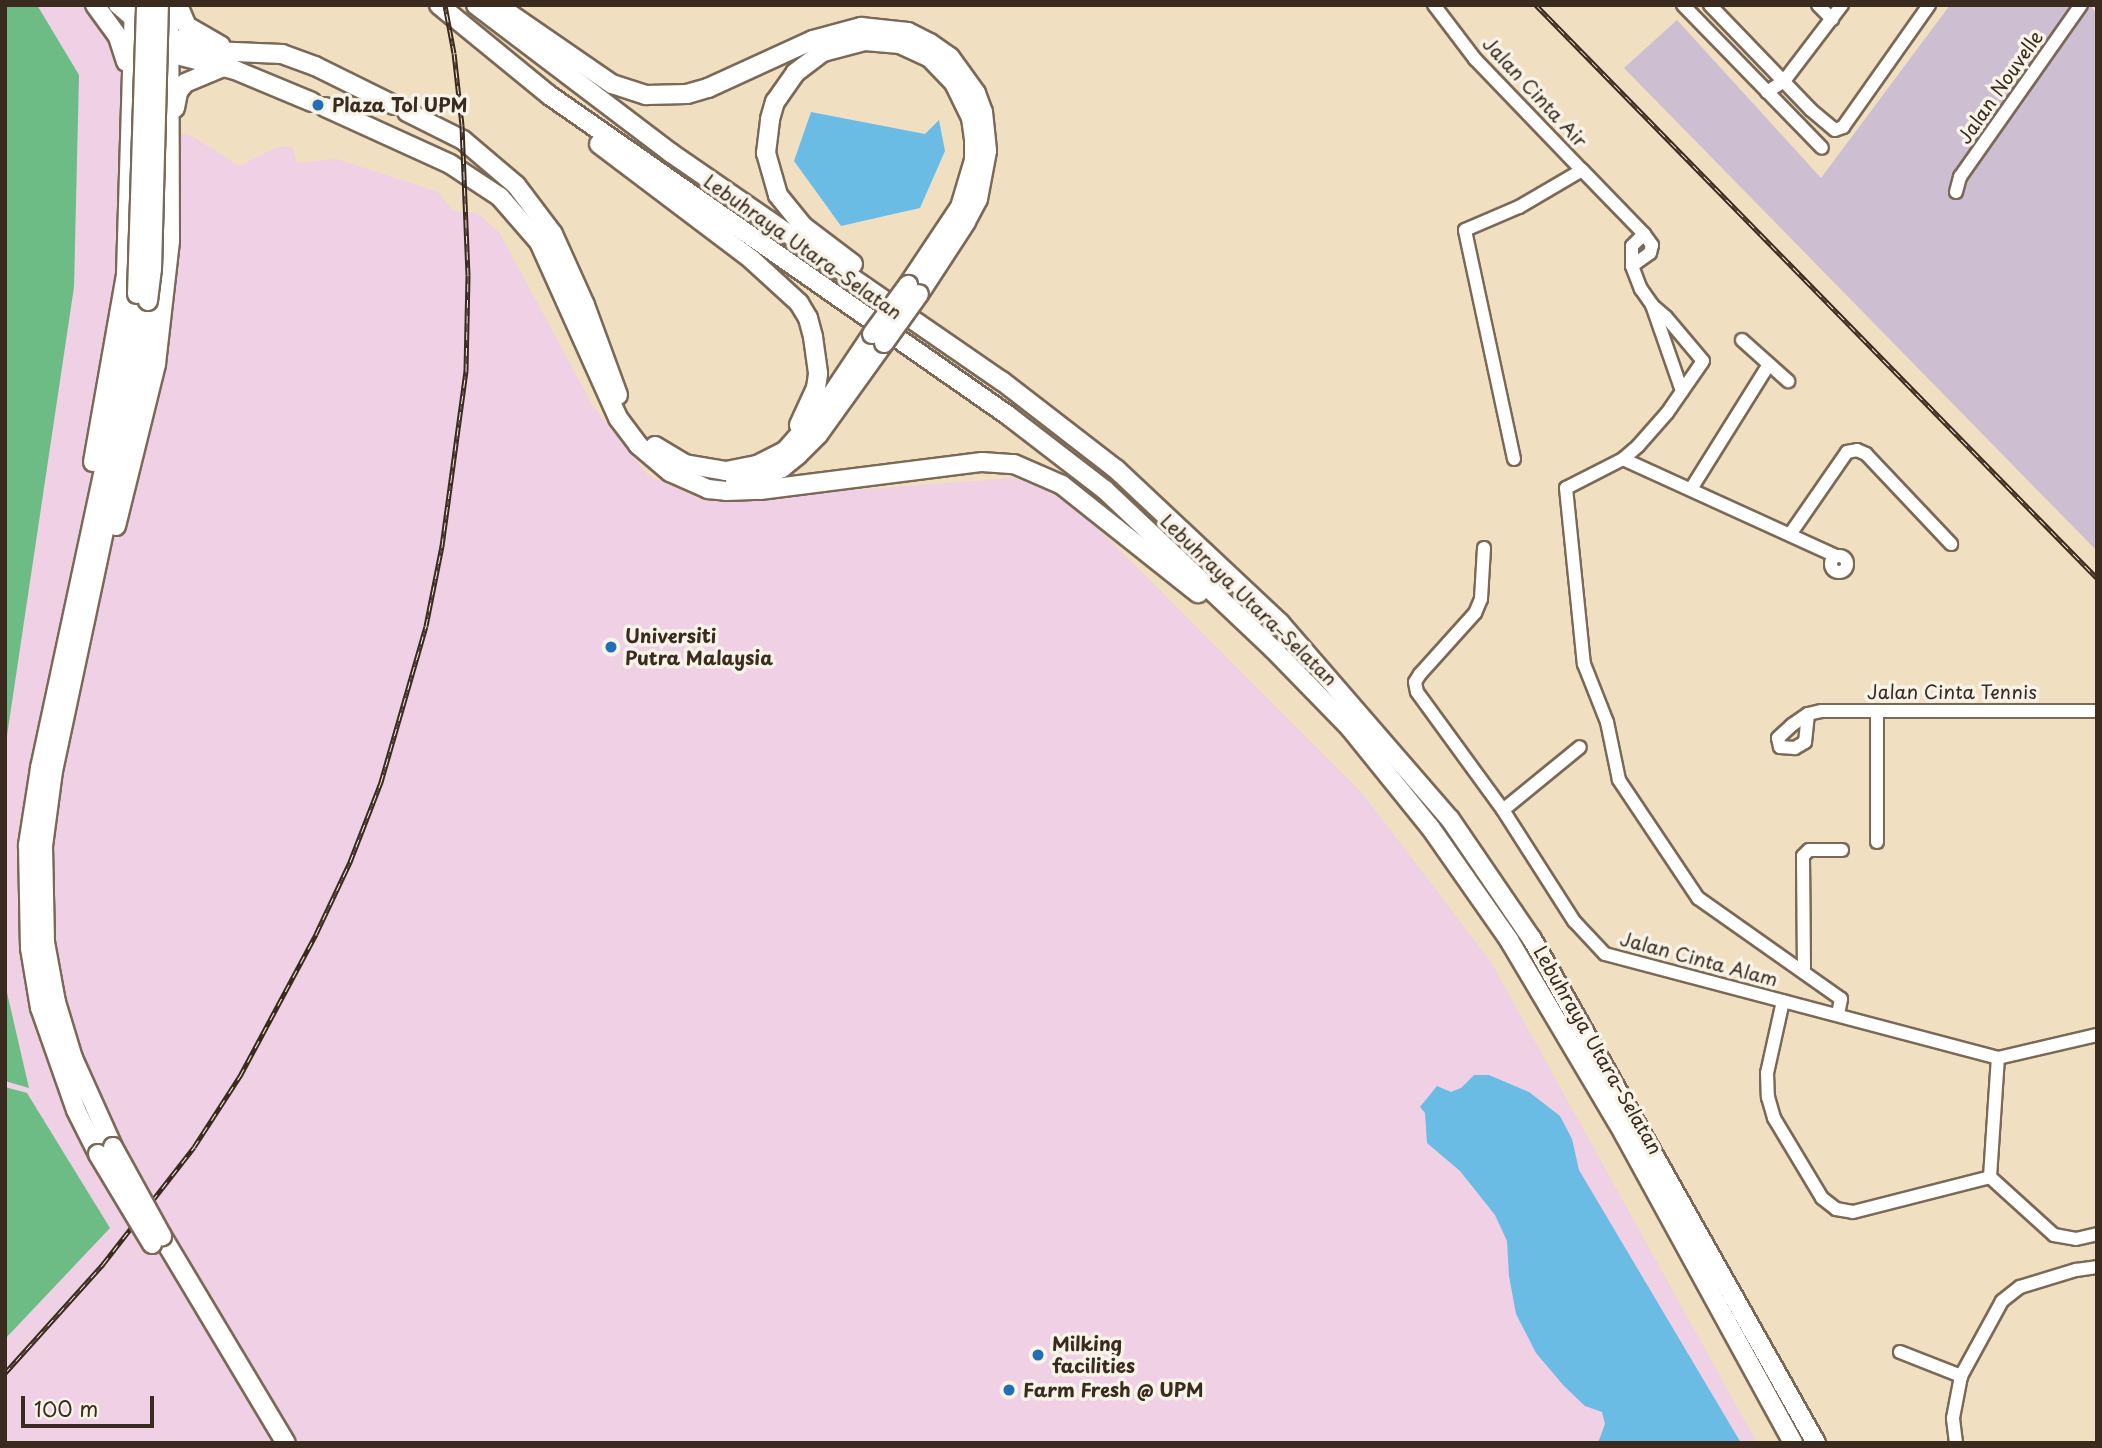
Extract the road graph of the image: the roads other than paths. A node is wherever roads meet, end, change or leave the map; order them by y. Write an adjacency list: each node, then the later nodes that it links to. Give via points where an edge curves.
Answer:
1 (95, 5): 18 (main road); 21 (highway, via 118,37)
2 (117, 5): 18 (main road)
3 (146, 5): 31 (highway, bridge)
4 (159, 5): 31 (highway, bridge, via 152,269)
5 (169, 5): 19 (highway)
6 (178, 5): 20 (highway, via 187,26)
7 (439, 5): 25 (highway, Lebuhraya Utara–Selatan)
8 (476, 5): 36 (highway, Lebuhraya Utara–Selatan, via 671,153)
9 (497, 5): 30 (highway, via 611,84 646,95 687,94 813,40 861,27 908,32 930,43 950,57 975,93 983,112 987,151 978,199 966,222)
10 (1434, 5): 28 (street, Jalan Cinta Air, via 1475,59)
11 (1682, 5): 24 (street)
12 (1710, 5): 22 (street)
13 (1818, 5): 17 (street)
14 (1842, 5): 17 (street)
15 (1929, 5): 22 (street, via 1843,127 1828,127)
16 (2081, 5): 29 (street, Jalan Nouvelle, via 1960,177)
17 (1832, 19): 22 (street)
18 (133, 20): 19 (highway); 21 (highway)
19 (169, 45): 20 (highway); 23 (highway)
20 (228, 60): 27 (highway, via 192,78 178,92); 39 (highway, via 282,54 463,140 516,185 553,234 621,401 643,434 670,458 704,470 742,469); 42 (highway, via 450,164 500,197 539,242 604,393 629,435 652,459)
21 (131, 75): 23 (highway, via 135,67 152,60 160,63); 44 (highway, via 126,274 85,508)
22 (1784, 81): 24 (street)
23 (170, 83): 27 (highway)
24 (1767, 92): 26 (street)
25 (549, 95): 39 (highway, via 563,117 781,284 808,318 817,352 816,388 806,415); 50 (highway, Lebuhraya Utara–Selatan, via 1009,416 1105,490)
26 (1822, 148)
27 (171, 164): 49 (highway, via 170,241 156,364 97,595)
28 (1583, 170): 32 (street, Jalan Cinta Air, via 1644,234 1632,246 1632,265); 40 (street, via 1518,207 1465,230)
29 (1956, 192)
30 (913, 289): 33 (highway, bridge); 36 (highway, via 960,207 974,160 971,118 943,69 918,51 883,41 844,44 807,61 775,102 766,153 779,195 816,237 989,363)
31 (142, 298): 44 (highway); 49 (highway, via 137,376)
32 (1652, 306): 38 (street); 38 (street, via 1703,358)
33 (878, 339): 39 (highway, via 807,429); 42 (highway, via 818,435 782,468 742,481)
34 (1742, 340): 35 (street)
35 (1769, 364): 37 (street); 43 (street)
36 (1002, 381): 73 (highway, Lebuhraya Utara–Selatan, via 1116,469 1280,623 1450,819 1532,939)
37 (1788, 381)
38 (1682, 391): 41 (street, via 1655,429)
39 (773, 457)
40 (1514, 459)
41 (1623, 459): 43 (street); 58 (street, via 1573,482 1566,488 1565,498 1584,664 1607,722 1619,780 1698,898)
42 (689, 482): 50 (highway, via 726,491 760,490 982,462 1014,464 1062,485 1230,621)
43 (1691, 489): 45 (street)
44 (90, 527): 63 (highway, via 33,807 27,898 40,1008 71,1099)
45 (1791, 533): 46 (street, via 1847,453 1857,450 1866,454); 48 (street)
46 (1951, 544)
47 (1484, 548): 55 (street, Jalan Cinta Alam, via 1481,599 1475,613 1415,682 1417,692)
48 (1836, 556)
49 (85, 618): 63 (highway, via 46,809 42,895 56,1002)
50 (1273, 649): 72 (highway, Lebuhraya Utara–Selatan, via 1363,744 1430,827 1509,940 1625,1134)
51 (2097, 711): 52 (street, Jalan Cinta Tennis)
52 (1877, 712): 53 (street, Jalan Cinta Tennis); 56 (street)
53 (1808, 714)
54 (1580, 747): 55 (street)
55 (1503, 810): 59 (street, Jalan Cinta Alam, via 1574,921 1605,954)
56 (1877, 842)
57 (1842, 850): 58 (street, via 1809,850 1803,856)
58 (1804, 971): 60 (street, via 1841,999)
59 (1783, 1001): 60 (street, Jalan Cinta Alam); 64 (street, via 1767,1073 1768,1097 1774,1118 1822,1198 1836,1209 1853,1212)
60 (1838, 1014): 62 (street, Jalan Cinta Alam)
61 (2097, 1035): 62 (street, Jalan Cinta Alam)
62 (1998, 1058): 64 (street)
63 (105, 1150): 66 (highway, bridge)
64 (1990, 1177): 65 (street, via 2054,1235 2076,1240)
65 (2097, 1234)
66 (157, 1240): 70 (highway); 71 (highway)
67 (2097, 1267): 69 (street, via 2011,1292)
68 (1900, 1352): 69 (street)
69 (1961, 1376): 74 (street, via 1953,1418)
70 (272, 1443)
71 (286, 1443)
72 (1793, 1443)
73 (1816, 1443)
74 (1956, 1443)

